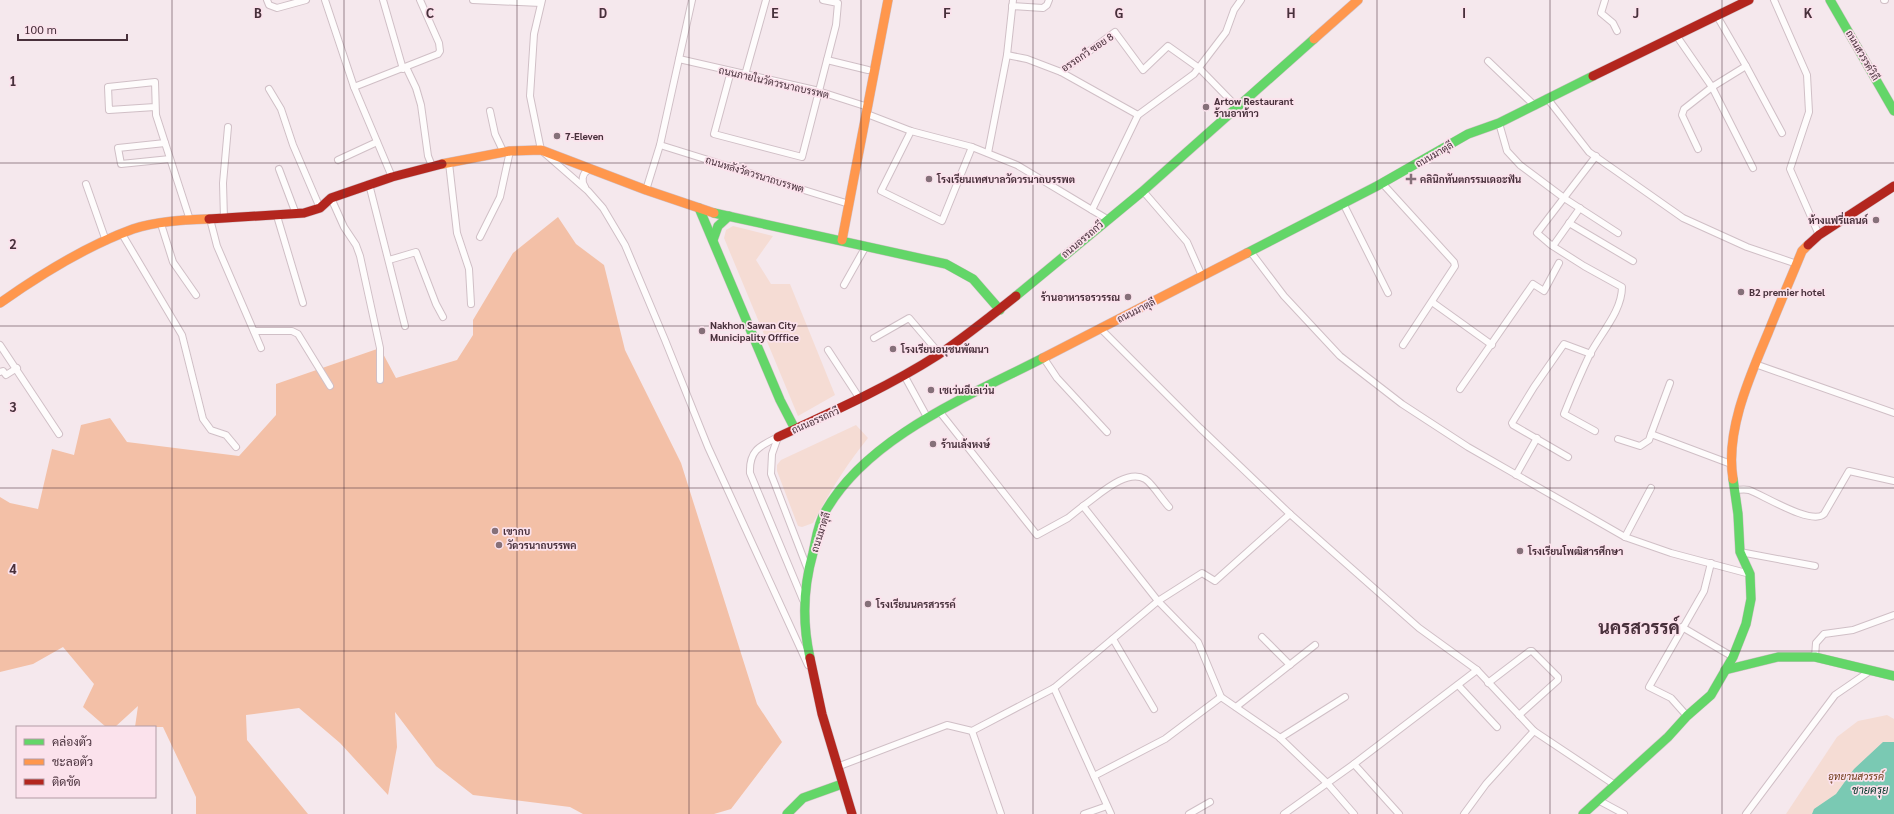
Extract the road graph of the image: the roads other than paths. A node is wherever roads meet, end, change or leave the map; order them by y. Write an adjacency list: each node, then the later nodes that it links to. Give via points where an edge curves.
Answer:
1 (267, 0): 2 (street, via 269,5 277,8)
2 (306, 0)
3 (325, 0): 35 (street)
4 (383, 0): 29 (street)
5 (420, 0): 29 (street, via 440,51)
6 (473, 0): 18 (street)
7 (692, 0): 25 (street)
8 (766, 0): 34 (street)
9 (823, 0): 19 (street)
10 (888, 0): 43 (street)
11 (1049, 0): 20 (street, via 1043,8)
12 (1241, 0): 30 (street, via 1234,10 1226,32)
13 (1358, 0): 42 (street, ถนนอรรถกวี)
14 (1605, 0): 22 (street, via 1601,14 1613,23)
15 (1748, 0): 21 (street, ถนนมาตุลี)
16 (1774, 0): 94 (street, via 1807,75 1809,112 1790,169)
17 (1830, 0): 45 (street, ถนนสวรรค์วิถี)
18 (541, 1): 56 (street, via 534,34 530,96)
19 (838, 1): 26 (street, via 836,25)
20 (1012, 3): 24 (street)
21 (1717, 16): 23 (street, ถนนมาตุลี); 28 (street)
22 (1617, 31)
23 (1676, 35): 36 (street); 39 (street, ถนนมาตุลี)
24 (1008, 55): 33 (street, อรรถกวี ซอย 8); 58 (street)
25 (679, 59): 32 (street, ถนนภายในวัดวรนาถบรรพต); 53 (street)
26 (827, 60): 31 (street); 38 (street)
27 (1488, 61): 40 (street)
28 (1746, 66): 36 (street); 50 (street)
29 (405, 68): 35 (street); 63 (street, via 416,88 421,105 428,156)
30 (1199, 68): 33 (street, อรรถกวี ซอย 8, via 1168,46 1143,70 1116,32); 42 (street, อรรถกวี ซอย 8); 46 (street)
31 (868, 70)
32 (731, 71): 34 (street, ถนนภายในวัดวรนาถบรรพต); 38 (street, via 714,134 802,157)
33 (1061, 72): 46 (street)
34 (745, 75): 38 (street, ถนนภายในวัดวรนาถบรรพต)
35 (354, 87): 51 (street)
36 (1712, 88): 55 (street, via 1682,112); 64 (street)
37 (269, 89): 79 (street, via 281,109 293,145)
38 (818, 91): 43 (street, ถนนภายในวัดวรนาถบรรพต)
39 (1547, 98): 40 (street, ถนนมาตุลี); 59 (street, via 1589,152)
40 (1535, 106): 47 (street, ถนนมาตุลี)
41 (155, 108): 41 (street, via 155,82 108,87 109,110); 52 (street)
42 (1238, 108): 74 (street, ถนนอรรถกวี)
43 (868, 110): 49 (street, ถนนภายในวัดวรนาถบรรพต); 78 (street)
44 (490, 111): 57 (street, via 495,134)
45 (1894, 111)
46 (1138, 115): 82 (street)
47 (1499, 122): 68 (street, ถนนมาตุลี, via 1468,134); 76 (street, via 1507,151 1520,165)
48 (228, 127): 87 (street, via 223,183)
49 (911, 131): 54 (street, ถนนภายในวัดวรนาถบรรพต); 54 (street, via 881,191 942,221)
50 (1782, 133)
51 (377, 142): 61 (street); 67 (street)
52 (165, 143): 60 (street); 60 (street, via 118,148 120,164)
53 (660, 145): 72 (street); 78 (street, ถนนหลังวัดวรนาถบรรพต)
54 (972, 147): 58 (street, ถนนภายในวัดวรนาถบรรพต)
55 (1698, 149)
56 (541, 150): 57 (street); 66 (street); 73 (street)
57 (506, 151): 62 (street); 95 (street, via 500,197)
58 (988, 153): 82 (street, ถนนภายในวัดวรนาถบรรพต, via 1017,165)
59 (1596, 156): 76 (street); 105 (street, via 1683,218 1747,247)
60 (170, 159): 89 (street)
61 (338, 160)
62 (449, 163): 63 (street); 113 (street, via 457,233 469,269)
63 (432, 166): 67 (street)
64 (1753, 168)
65 (279, 169): 83 (street)
66 (593, 170): 72 (street); 73 (street, via 586,172 582,179)
67 (392, 177): 70 (street)
68 (1382, 183): 77 (street, ถนนมาตุลี); 110 (street, via 1454,262 1455,268)
69 (86, 184): 98 (street)
70 (369, 184): 75 (street); 102 (street)
71 (1894, 186): 94 (street)
72 (646, 190): 80 (street)
73 (588, 191): 177 (street, via 603,208 624,245 708,447)
74 (1143, 191): 88 (street, ถนนอรรถกวี); 106 (street, via 1186,242)
75 (331, 198): 79 (street); 132 (street, via 360,256 380,348)
76 (1564, 198): 81 (street); 100 (street, via 1537,232)
77 (1343, 203): 101 (street, ถนนมาตุลี); 108 (street)
78 (849, 204): 97 (street)
79 (320, 208): 83 (street)
80 (699, 208): 85 (street); 96 (street)
81 (1580, 208): 90 (street); 92 (street)
82 (1092, 210): 88 (street, ถนนภายในวัดวรนาถบรรพต)
83 (296, 214): 84 (street)
84 (277, 216): 87 (street); 112 (street)
85 (729, 216): 96 (street, via 720,221); 97 (street)
86 (210, 219): 87 (street); 89 (street); 118 (street, via 217,246)
87 (224, 219)
88 (1107, 219): 114 (street, ถนนอรรถกวี)
89 (190, 220): 91 (street)
90 (1569, 223): 100 (street); 103 (street)
91 (161, 224): 93 (street); 109 (street, via 174,262)
92 (1618, 233)
93 (122, 234): 98 (street); 148 (street, via 182,335 203,419 211,430 226,435)
94 (1819, 234): 105 (street, via 1802,252)
95 (480, 237)
96 (713, 240): 140 (street, via 780,400)
97 (842, 240): 99 (street)
98 (106, 241): 111 (street, via 81,252)
99 (866, 246): 107 (street); 114 (street, via 946,264 973,279)
100 (1553, 246): 126 (street, via 1622,287 1614,313)
101 (1250, 251): 106 (street, ถนนมาตุลี); 151 (street, via 1284,296 1340,356 1402,404)
102 (389, 260): 115 (street, via 416,252); 116 (street)
103 (1633, 261)
104 (1559, 264): 122 (street, via 1544,291 1533,284)
105 (1797, 264): 128 (street)
106 (1202, 276): 117 (street, ถนนมาตุลี)
107 (844, 284)
108 (1388, 293)
109 (196, 295)
110 (1432, 302): 121 (street); 122 (street)
111 (0, 303)
112 (303, 303)
113 (471, 304)
114 (1000, 310): 125 (street, ถนนอรรถกวี)
115 (443, 317)
116 (405, 326)
117 (1100, 328): 127 (street, ถนนมาตุลี); 157 (street)
118 (254, 331): 123 (street); 134 (street, via 292,331 298,334)
119 (874, 338): 125 (street, via 909,318)
120 (0, 345): 129 (street)
121 (1403, 345)
122 (1492, 345): 135 (street)
123 (261, 348)
124 (828, 350): 136 (street)
125 (939, 353): 131 (street, ถนนอรรถกวี)
126 (1591, 354): 141 (street, via 1564,414); 146 (street, via 1564,344 1534,387 1512,423)
127 (1043, 357): 137 (street, ถนนมาตุลี); 142 (street, via 1057,378)
128 (1755, 364): 138 (street); 150 (street, via 1737,414)
129 (17, 368): 130 (street, via 6,374 3,370); 143 (street, via 40,408)
130 (0, 372)
131 (904, 375): 136 (street, ถนนอรรถกวี); 139 (street)
132 (380, 380)
133 (1670, 383): 144 (street)
134 (330, 386)
135 (1460, 389)
136 (860, 399): 140 (street, ถนนอรรถกวี)
137 (939, 411): 139 (street, ถนนมาตุลี); 155 (street, via 1037,535 1068,518)
138 (1894, 413)
139 (926, 417): 162 (street, ถนนมาตุลี, via 877,453 849,478 824,513)
140 (795, 429): 145 (street, ถนนอรรถกวี)
141 (1595, 431)
142 (1108, 432)
143 (59, 434)
144 (1651, 434): 147 (street, via 1649,440 1640,446); 150 (street)
145 (778, 437): 162 (street, via 772,454 770,474); 165 (street, via 754,452 750,473)
146 (1537, 438): 149 (street); 151 (street)
147 (1618, 439)
148 (236, 448)
149 (1568, 457)
150 (1731, 464): 154 (street)
151 (1516, 475): 158 (street)
152 (1894, 481): 154 (street, via 1849,471 1824,514 1819,516 1790,511 1750,490)
153 (1651, 488): 158 (street)
154 (1734, 490): 159 (street)
155 (1083, 506): 156 (street, via 1120,480 1134,477 1145,479); 164 (street)
156 (1169, 507)
157 (1290, 514): 164 (street, via 1215,581 1202,573); 174 (street, via 1419,628)
158 (1625, 536): 160 (street, via 1671,553)
159 (1740, 552): 161 (street); 163 (street)
160 (1711, 563): 163 (street); 167 (street, via 1704,591)
161 (1815, 566)
162 (808, 570): 165 (street, ถนนมาตุลี)
163 (1750, 574): 171 (street, via 1751,599 1746,624)
164 (1158, 601): 169 (street); 182 (street, via 1198,642)
165 (804, 602): 177 (street, ถนนมาตุลี, via 805,636)
166 (1894, 615): 172 (street, via 1853,630 1824,634 1816,643)
167 (1682, 627): 171 (street); 187 (street, via 1649,687 1671,698)
168 (1262, 637): 173 (street)
169 (1113, 638): 181 (street); 185 (street)
170 (1315, 645): 173 (street)
171 (1733, 657): 175 (street)
172 (1815, 658): 175 (street, via 1778,658); 176 (street)
173 (1290, 665): 184 (street)
174 (1477, 670): 179 (street); 180 (street)
175 (1724, 670): 187 (street, via 1711,695)
176 (1870, 671): 178 (street); 213 (street, via 1835,694)
177 (812, 673): 193 (street, ถนนมาตุลี)
178 (1894, 676)
179 (1488, 683): 186 (street); 186 (street, via 1530,651 1558,676 1558,680)
180 (1458, 685): 188 (street); 192 (street)
181 (1054, 688): 189 (street); 194 (street)
182 (1221, 697): 184 (street); 194 (street, via 1165,739)
183 (1345, 697): 191 (street)
184 (1236, 708): 191 (street)
185 (1154, 709)
186 (1519, 715): 190 (street)
187 (1687, 716): 197 (street, via 1668,737)
188 (1497, 727)
189 (972, 731): 193 (street, via 947,726); 203 (street)
190 (1534, 731): 197 (street); 210 (street, via 1486,784)
191 (1280, 738): 196 (street)
192 (1354, 764): 196 (street); 209 (street)
193 (837, 767): 195 (street, ถนนมาตุลี)
194 (1094, 776): 200 (street)
195 (842, 784): 201 (street, via 803,798); 202 (street, ถนนมาตุลี)
196 (1328, 784): 207 (street); 208 (street)
197 (1615, 785): 198 (street)
198 (1598, 800): 211 (street); 212 (street)
199 (1210, 802): 206 (street)
200 (1107, 806): 204 (street); 205 (street)
201 (787, 814)
202 (852, 814)
203 (1001, 814)
204 (1084, 814)
205 (1111, 814)
206 (1189, 814)
207 (1284, 814)
208 (1354, 814)
209 (1399, 814)
210 (1464, 814)
211 (1582, 814)
212 (1624, 814)
213 (1746, 814)

